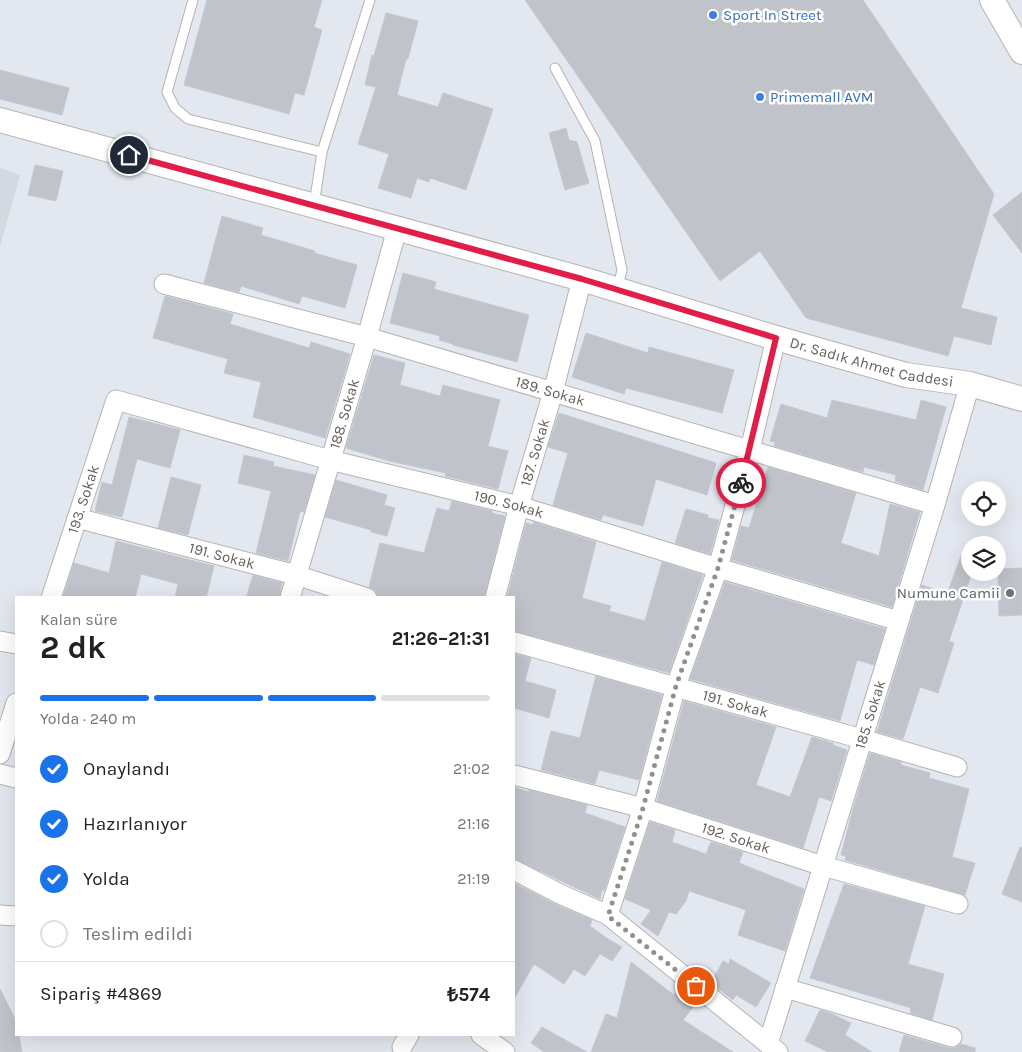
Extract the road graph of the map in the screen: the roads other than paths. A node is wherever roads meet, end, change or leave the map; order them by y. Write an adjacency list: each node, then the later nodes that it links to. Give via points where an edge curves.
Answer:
1 (193, 0): 7 (lane, via 168,92 175,108 188,119)
2 (370, 0): 7 (lane)
3 (992, 0): 4 (street)
4 (1022, 52)
5 (555, 68): 12 (lane, via 595,141 622,270)
6 (0, 120): 8 (street, Dr. Sadık Ahmet Caddesi)
7 (322, 152): 8 (lane)
8 (314, 206): 9 (street, Dr. Sadık Ahmet Caddesi)
9 (397, 228): 10 (street, Dr. Sadık Ahmet Caddesi); 13 (street, 188. Sokak)
10 (582, 279): 12 (street, Dr. Sadık Ahmet Caddesi); 16 (street, 187. Sokak)
11 (164, 284): 13 (street, 189. Sokak)
12 (617, 290): 14 (street, Dr. Sadık Ahmet Caddesi)
13 (367, 337): 16 (street, 189. Sokak); 20 (street, 188. Sokak)
14 (776, 338): 15 (street, Dr. Sadık Ahmet Caddesi, via 906,375); 19 (street)
15 (970, 384): 17 (street, Dr. Sadık Ahmet Caddesi); 21 (street, 185. Sokak)
16 (553, 392): 19 (street, 189. Sokak); 22 (street, 187. Sokak)
17 (1022, 399)
18 (116, 400): 20 (street, 190. Sokak); 23 (street, 193. Sokak)
19 (750, 450): 21 (street, 189. Sokak); 24 (street)
20 (330, 460): 22 (street, 190. Sokak); 25 (street, 188. Sokak)
21 (935, 504): 30 (street, 185. Sokak)
22 (519, 506): 24 (street, 190. Sokak); 29 (street, 187. Sokak)
23 (76, 518): 25 (street, 191. Sokak); 26 (street, 193. Sokak)
24 (718, 568): 30 (street, 190. Sokak); 34 (street)
25 (296, 576): 27 (street, 188. Sokak); 28 (street, 191. Sokak)
26 (52, 596)
27 (291, 596)
28 (361, 596)
29 (496, 596)
30 (899, 621): 36 (street, 185. Sokak)
31 (0, 640): 33 (street)
32 (515, 642): 34 (street, 191. Sokak)
33 (15, 644)
34 (676, 686): 36 (street, 191. Sokak); 42 (street)
35 (15, 706): 37 (street)
36 (862, 739): 38 (street, 191. Sokak); 43 (street, 185. Sokak)
37 (0, 754)
38 (956, 766)
39 (0, 774): 41 (street)
40 (515, 776): 42 (street, 192. Sokak)
41 (15, 778)
42 (643, 808): 43 (street, 192. Sokak); 48 (street)
43 (823, 866): 45 (street, 192. Sokak); 49 (street, 185. Sokak)
44 (515, 871): 48 (street)
45 (958, 904)
46 (0, 915): 47 (street)
47 (15, 916)
48 (608, 916): 52 (street)
49 (785, 988): 51 (street); 52 (street, 185. Sokak)
50 (482, 1036): 53 (street)
51 (952, 1037)
52 (773, 1048)
53 (505, 1052)

